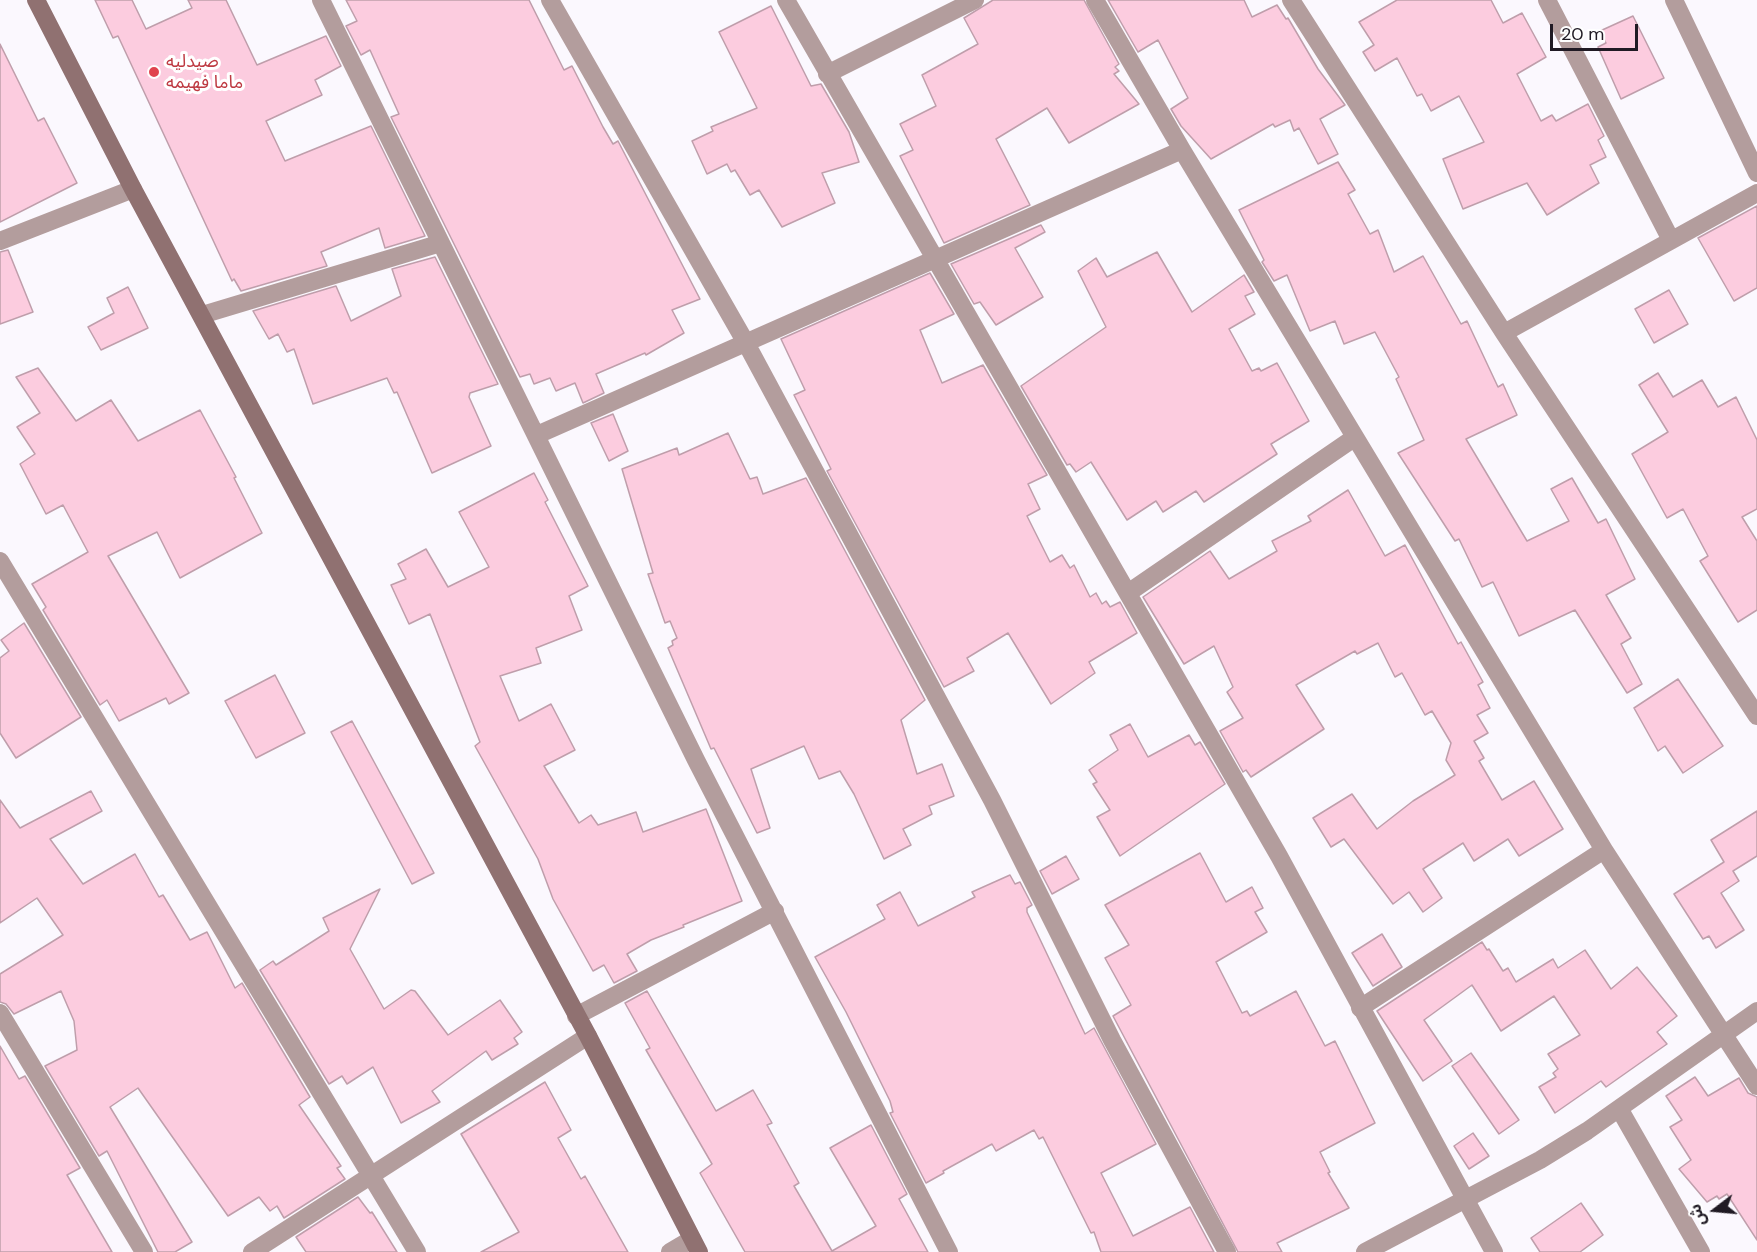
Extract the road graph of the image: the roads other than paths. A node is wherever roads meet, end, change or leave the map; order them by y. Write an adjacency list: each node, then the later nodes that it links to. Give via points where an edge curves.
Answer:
1 (36, 0): 13 (street)
2 (321, 0): 17 (street)
3 (550, 0): 21 (street)
4 (786, 0): 10 (street)
5 (975, 0): 10 (street)
6 (1095, 0): 11 (street)
7 (1291, 0): 20 (street)
8 (1547, 0): 15 (street)
9 (1674, 0): 12 (street)
10 (827, 74): 18 (street)
11 (1182, 150): 18 (street); 23 (street)
12 (1757, 173)
13 (133, 189): 16 (street); 19 (street)
14 (1757, 193): 15 (street)
15 (1671, 240): 20 (street)
16 (0, 241)
17 (441, 243): 19 (street); 22 (street)
18 (937, 259): 21 (street); 25 (street)
19 (202, 315): 32 (street)
20 (1504, 333): 26 (street)
21 (746, 343): 22 (street); 45 (street, via 992,800 1112,1040)
22 (537, 435): 28 (street, via 696,760)
23 (1354, 438): 25 (street); 27 (street)
24 (0, 561): 37 (street)
25 (1128, 593): 29 (street, via 1279,856)
26 (1757, 716)
27 (1604, 850): 29 (street); 33 (street)
28 (775, 911): 32 (street); 44 (street)
29 (1360, 1008): 38 (street)
30 (1757, 1011): 33 (street)
31 (0, 1013): 40 (street)
32 (576, 1016): 34 (street)
33 (1725, 1032): 35 (street); 36 (street)
34 (588, 1036): 37 (street); 39 (street)
35 (1757, 1086)
36 (1620, 1110): 38 (street, via 1540,1160); 48 (street)
37 (369, 1176): 41 (street); 42 (street)
38 (1465, 1200): 46 (street); 47 (street)
39 (696, 1245): 43 (street)
40 (144, 1252)
41 (252, 1252)
42 (417, 1252)
43 (670, 1252)
44 (949, 1252)
45 (1227, 1252)
46 (1365, 1252)
47 (1494, 1252)
48 (1701, 1252)

